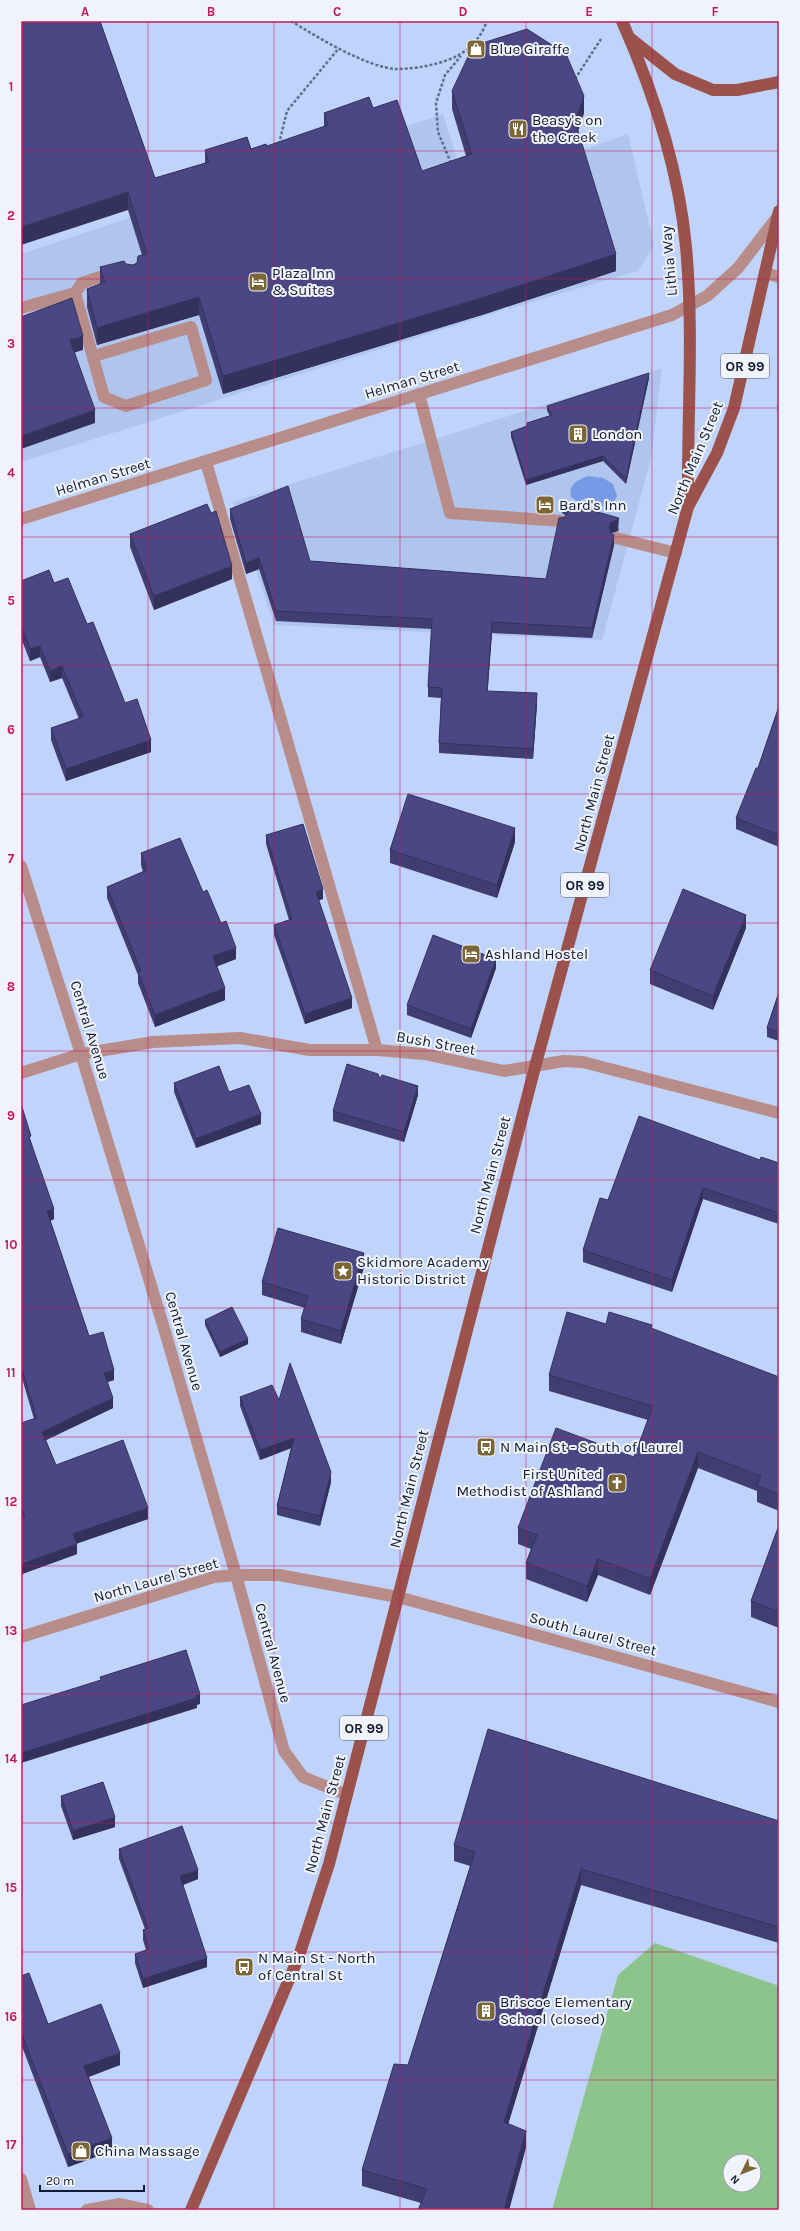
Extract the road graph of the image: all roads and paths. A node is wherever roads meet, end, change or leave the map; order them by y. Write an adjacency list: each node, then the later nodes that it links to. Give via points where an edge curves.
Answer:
1 (291, 21): 6 (path)
2 (487, 21): 7 (path, via 482,34)
3 (622, 21): 4 (main road, Lithia Way / OR 99)
4 (630, 38): 8 (main road, via 675,74 713,90 737,90); 17 (main road, Lithia Way / OR 99, via 658,114 676,184 686,246)
5 (601, 39): 9 (path)
6 (339, 48): 7 (path, via 372,63 396,69 429,66); 10 (path, via 287,111)
7 (461, 56): 11 (path, via 444,75 436,103 438,132)
8 (779, 82)
9 (571, 84)
10 (278, 149)
11 (454, 169)
12 (778, 213): 14 (main road, North Main Street / OR 99); 17 (street, Helman Street, via 738,268 707,296)
13 (128, 267): 16 (street, via 82,283)
14 (765, 273): 15 (street); 22 (main road, North Main Street / OR 99, via 734,408 717,453)
15 (779, 277)
16 (75, 293): 18 (street); 19 (street)
17 (689, 305): 20 (street, Helman Street, via 672,315); 22 (main road, Lithia Way / OR 99)
18 (21, 308)
19 (94, 356): 19 (street, via 104,397 126,406 206,380 191,327 150,334)
20 (419, 394): 21 (street, Helman Street); 24 (street, via 450,513)
21 (206, 462): 23 (street, Helman Street); 28 (street)
22 (688, 508): 26 (main road, North Main Street / OR 99)
23 (21, 519)
24 (561, 521)
25 (616, 538): 26 (street)
26 (676, 554): 30 (main road, North Main Street / OR 99)
27 (21, 866): 29 (street, Central Avenue)
28 (377, 1050): 29 (street, Bush Street, via 310,1050 240,1038 153,1042); 30 (street, Bush Street, via 424,1054 504,1071)
29 (81, 1054): 31 (street, Bush Street); 33 (street, Central Avenue)
30 (535, 1067): 32 (street, Bush Street, via 564,1061 583,1062); 34 (main road, North Main Street / OR 99)
31 (21, 1073)
32 (779, 1113)
33 (236, 1575): 34 (street, North Laurel Street, via 279,1575); 35 (street, North Laurel Street, via 192,1583); 37 (street, Central Avenue, via 284,1751 303,1778)
34 (398, 1597): 36 (street, South Laurel Street); 37 (main road, North Main Street / OR 99)
35 (21, 1637)
36 (779, 1702)
37 (347, 1795): 42 (main road, North Main Street / OR 99, via 329,1864 299,1956)
38 (21, 2179): 39 (street)
39 (30, 2210)
40 (87, 2210): 41 (street, via 120,2204)
41 (148, 2210)
42 (191, 2210)

